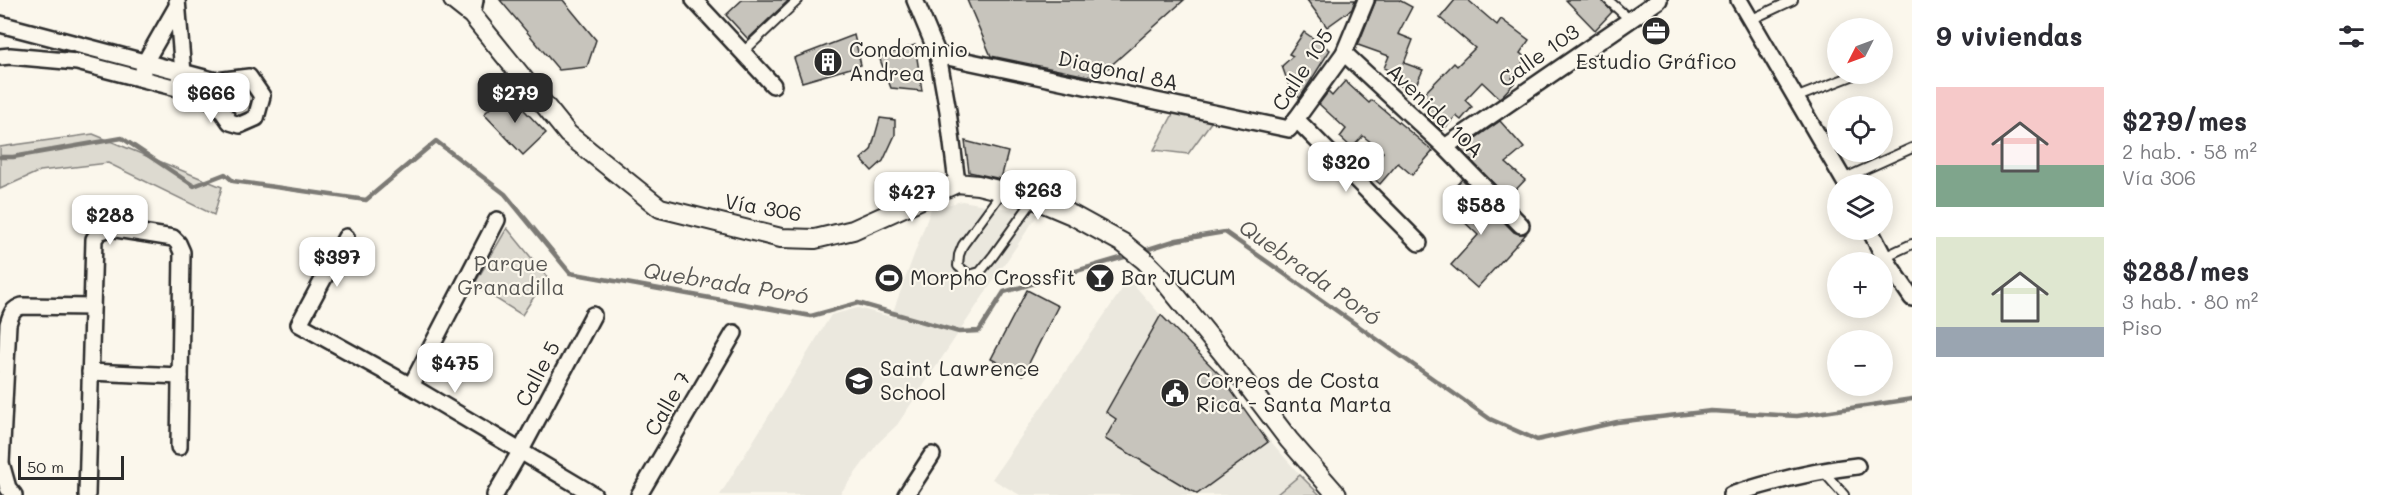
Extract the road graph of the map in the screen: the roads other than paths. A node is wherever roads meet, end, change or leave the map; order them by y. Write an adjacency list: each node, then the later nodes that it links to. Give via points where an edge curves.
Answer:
1 (453, 0): 11 (street, Vía 306)
2 (694, 0): 16 (street)
3 (798, 0): 16 (lane)
4 (915, 0): 18 (street)
5 (1366, 0): 17 (street, Calle 105)
6 (1608, 0): 12 (lane)
7 (1659, 0): 12 (street, Calle 103)
8 (1739, 0): 13 (street)
9 (1793, 0): 13 (lane)
10 (176, 4): 21 (street); 22 (street)
11 (473, 8): 33 (street, Vía 306, via 568,134 660,208 782,238 815,239 853,230)
12 (1629, 19): 29 (street, Calle 103)
13 (1750, 20): 27 (street)
14 (0, 24): 15 (street)
15 (63, 40): 20 (street); 21 (street)
16 (742, 53): 24 (street)
17 (1344, 54): 28 (street, Calle 105); 29 (street, Avenida 10A)
18 (938, 55): 28 (street, Diagonal 8A); 33 (street)
19 (0, 57): 20 (street)
20 (59, 60): 23 (street)
21 (145, 62): 22 (street); 23 (street)
22 (183, 73): 26 (street); 26 (street, via 216,81 249,77 262,96 256,118 240,125 230,122 216,102)
23 (141, 79): 26 (street)
24 (773, 84)
25 (1831, 84): 27 (lane)
26 (177, 88)
27 (1795, 98): 31 (street)
28 (1293, 124): 39 (street)
29 (1444, 147): 37 (street, Avenida 10A)
30 (1912, 148): 32 (lane)
31 (1840, 174)
32 (1861, 174)
33 (957, 183): 34 (street)
34 (1003, 190): 35 (street); 35 (lane, via 963,245 958,266 969,275 980,272)
35 (1034, 199): 61 (street, via 1123,243 1144,260)
36 (497, 220): 49 (street)
37 (1521, 225)
38 (346, 237): 49 (street, via 299,324)
39 (1419, 243)
40 (1912, 244): 41 (lane)
41 (1893, 253)
42 (1893, 270): 43 (street)
43 (1912, 298)
44 (92, 307): 47 (street); 48 (street, via 94,239 99,232 110,228 173,238 182,252); 55 (street, via 22,306 11,314 1,463)
45 (593, 315): 51 (street, Calle 5)
46 (734, 333): 59 (street, Calle 7)
47 (90, 372): 48 (street); 56 (street)
48 (180, 376): 50 (street)
49 (411, 386): 51 (street)
50 (179, 447)
51 (520, 452): 57 (street, Calle 5); 58 (street)
52 (932, 454): 60 (street)
53 (1857, 466): 54 (street)
54 (1822, 470): 62 (street, via 1774,480); 63 (lane)
55 (14, 495)
56 (87, 495)
57 (495, 495)
58 (594, 495)
59 (639, 495)
60 (906, 495)
61 (1338, 495)
62 (1731, 495)
63 (1844, 495)

